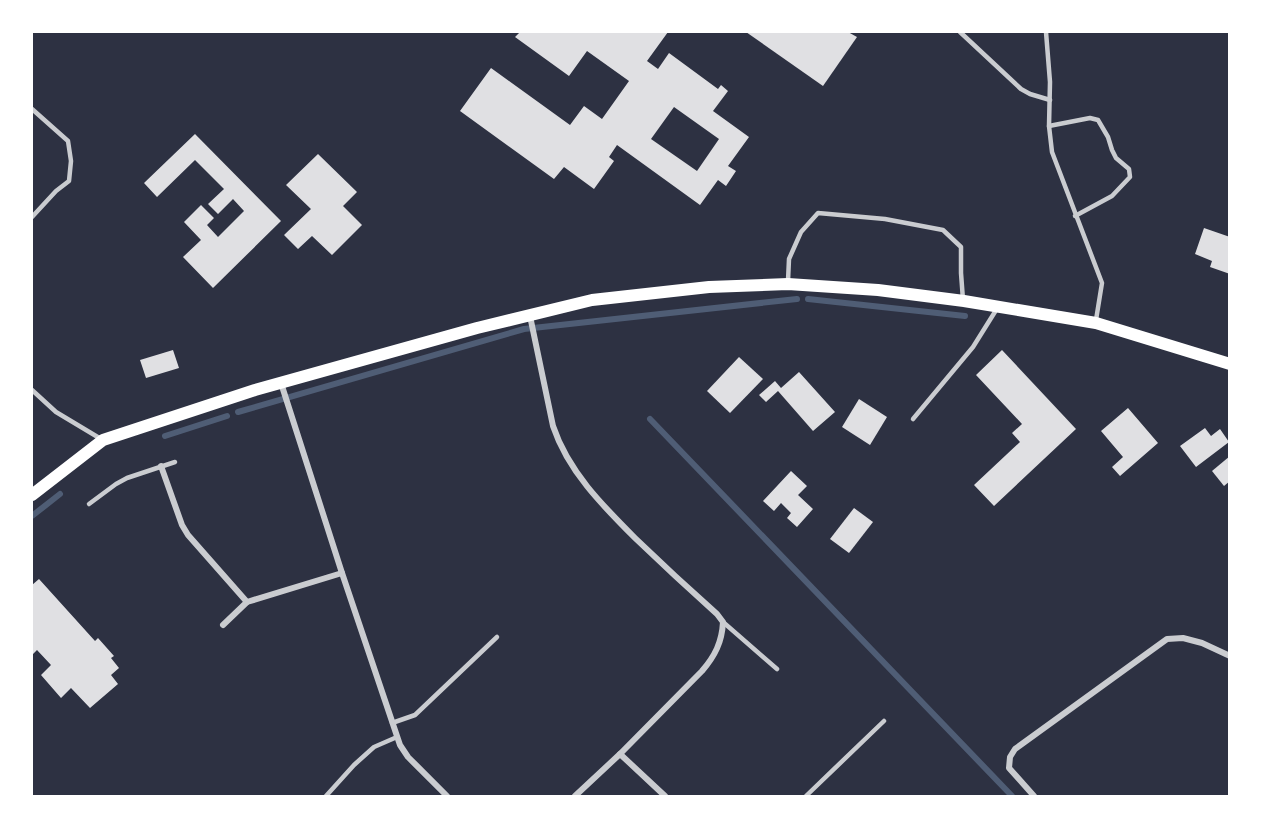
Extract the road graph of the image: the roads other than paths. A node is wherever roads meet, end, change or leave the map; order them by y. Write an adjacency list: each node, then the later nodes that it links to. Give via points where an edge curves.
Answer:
1 (960, 32): 3 (lane, via 1021,88)
2 (1046, 32): 3 (lane)
3 (1050, 100): 5 (lane)
4 (32, 109): 7 (lane, via 68,141 71,161 69,181)
5 (1048, 126): 6 (lane, via 1052,152); 6 (lane, via 1089,118 1098,120 1116,158 1129,169 1130,177 1112,196)
6 (1076, 216): 12 (lane, via 1102,284)
7 (32, 217)
8 (788, 284): 9 (main road, via 878,290); 9 (lane, via 789,259 801,232 818,213 885,219 943,230 961,247); 11 (main road, via 709,287 592,300)
9 (963, 302): 10 (main road)
10 (998, 307): 12 (main road); 16 (lane, via 973,347)
11 (530, 315): 14 (main road); 24 (street, via 553,426 567,459 614,517)
12 (1096, 323): 13 (main road)
13 (1230, 364)
14 (281, 383): 17 (main road); 22 (street)
15 (32, 390): 17 (lane, via 56,412)
16 (913, 419)
17 (103, 440): 20 (main road)
18 (175, 462): 19 (lane)
19 (161, 466): 21 (lane, via 126,478); 23 (street, via 188,535)
20 (32, 495)
21 (89, 504)
22 (342, 573): 23 (street); 30 (street)
23 (248, 602): 25 (street)
24 (723, 622): 28 (lane); 32 (street, via 713,658)
25 (223, 625)
26 (497, 637): 30 (lane, via 415,715)
27 (1230, 656): 38 (street, via 1202,643 1167,639 1015,749 1009,768)
28 (777, 669)
29 (884, 721): 37 (lane)
30 (392, 723): 31 (street)
31 (397, 737): 33 (lane, via 374,747); 34 (street, via 408,757)
32 (620, 754): 35 (street); 36 (street)
33 (326, 796)
34 (447, 796)
35 (575, 796)
36 (665, 796)
37 (806, 796)
38 (1034, 796)

